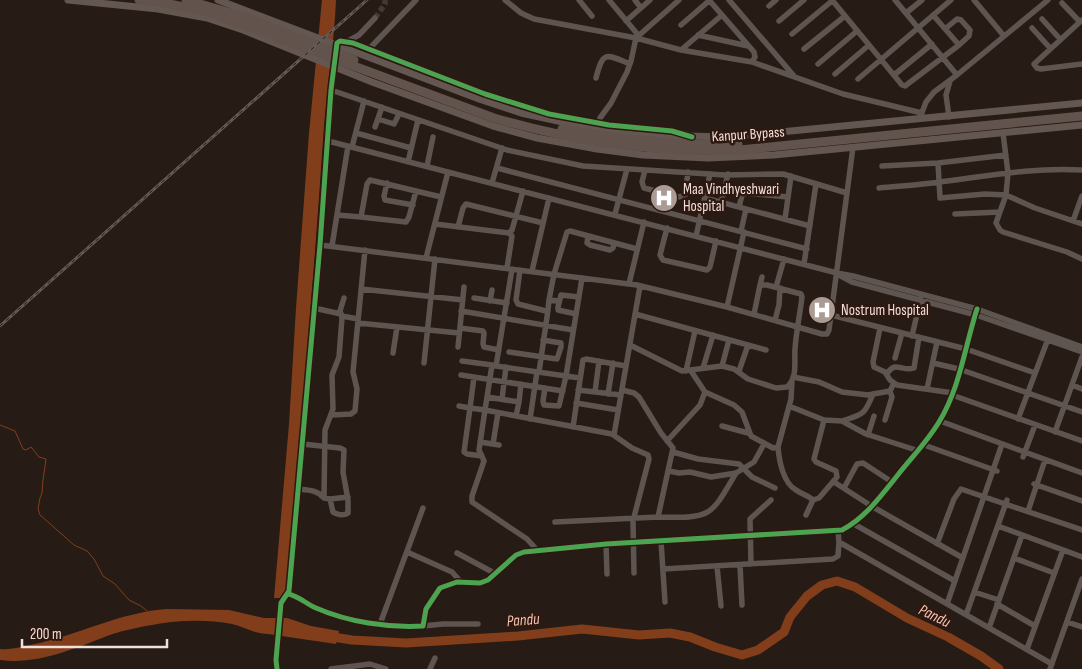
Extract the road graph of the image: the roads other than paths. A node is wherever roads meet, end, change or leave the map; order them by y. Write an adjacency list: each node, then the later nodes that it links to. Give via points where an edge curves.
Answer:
1 (68, 0): 34 (main road)
2 (139, 0): 34 (highway, Kanpur Bypass)
3 (186, 0): 34 (highway, Kanpur Bypass)
4 (218, 0): 34 (main road)
5 (416, 0): 53 (street)
6 (505, 0): 45 (street, via 521,13 534,18)
7 (572, 0): 8 (street)
8 (580, 0): 29 (street)
9 (609, 0): 35 (street)
10 (635, 0): 25 (street)
11 (650, 0): 25 (street)
12 (679, 0): 45 (street)
13 (709, 0): 27 (street); 37 (street)
14 (729, 0): 66 (street)
15 (776, 0): 24 (street)
16 (804, 0): 33 (street)
17 (832, 0): 30 (street); 42 (street)
18 (895, 0): 26 (street)
19 (922, 0): 26 (street)
20 (951, 0): 28 (street)
21 (974, 0): 44 (street)
22 (1048, 0): 44 (street)
23 (1062, 3): 36 (street)
24 (769, 6)
25 (641, 8): 35 (street)
26 (906, 13): 38 (street)
27 (722, 15): 43 (street); 51 (street)
28 (933, 15): 38 (street); 39 (street)
29 (592, 16)
30 (844, 16): 41 (street); 54 (street)
31 (374, 18): 47 (street)
32 (1042, 19): 46 (street)
33 (779, 20)
34 (247, 21): 73 (highway, Kanpur Bypass, via 498,114 539,125 652,143 741,144); 77 (highway, Kanpur Bypass, via 375,75 494,118 598,143 649,149 740,150); 86 (main road, via 504,107 581,126); 91 (main road, via 372,82 493,126 537,138 643,155 729,158)
35 (626, 21): 45 (street)
36 (1081, 21): 46 (street)
37 (681, 26)
38 (918, 28): 48 (street); 57 (street)
39 (945, 28): 50 (street); 50 (street, via 957,19 970,30 969,36)
40 (1032, 28): 52 (street)
41 (857, 31): 49 (street); 60 (street)
42 (792, 34)
43 (698, 35): 51 (street); 55 (street)
44 (1004, 36): 64 (street)
45 (637, 37): 55 (street); 59 (street)
46 (1060, 39): 52 (street)
47 (346, 42): 53 (street); 69 (street, via 337,43)
48 (932, 44): 56 (street); 63 (street)
49 (869, 45): 57 (street); 62 (street)
50 (959, 45): 56 (street)
51 (749, 47): 58 (street, via 754,54)
52 (1050, 48): 61 (street, via 1035,61 1036,68)
53 (369, 49): 80 (street, via 486,94 549,114)
54 (804, 49)
55 (681, 50): 58 (street)
56 (943, 58): 63 (street, via 908,86 903,86); 64 (street)
57 (881, 60): 63 (street); 67 (street)
58 (752, 62): 66 (street)
59 (630, 64): 65 (street, via 613,57 604,58 600,61); 80 (street)
60 (818, 64)
61 (1082, 64)
62 (836, 74)
63 (894, 75)
64 (957, 75): 68 (street)
65 (596, 78)
66 (796, 78): 75 (street)
67 (858, 80)
68 (950, 81): 75 (street, via 930,95); 76 (street, via 946,95)
69 (331, 90): 70 (street); 87 (street)
70 (364, 101): 72 (street); 83 (street)
71 (1082, 103): 76 (main road)
72 (382, 107): 74 (street); 78 (street)
73 (1082, 110)
74 (399, 114): 78 (street, via 394,124); 79 (street)
75 (920, 116): 76 (main road); 86 (main road, via 727,138)
76 (949, 116)
77 (1082, 116)
78 (378, 119): 82 (street)
79 (418, 120): 89 (street); 90 (street)
80 (599, 123): 86 (street, via 672,131)
81 (1082, 125): 84 (main road)
82 (375, 127)
83 (356, 133): 88 (street); 89 (street)
84 (1003, 133): 91 (main road); 92 (street)
85 (433, 136): 95 (street)
86 (692, 137)
87 (328, 141): 88 (street); 146 (street)
88 (350, 147): 93 (street); 129 (street)
89 (411, 148): 93 (street)
90 (502, 148): 97 (street); 98 (street, via 583,166)
91 (853, 148): 114 (street)
92 (1006, 155): 94 (street); 103 (street)
93 (408, 162): 95 (street)
94 (938, 163): 96 (street); 107 (street)
95 (427, 166): 101 (street)
96 (882, 166)
97 (497, 168): 109 (street); 121 (street)
98 (627, 169): 99 (street); 121 (street)
99 (645, 170): 102 (street); 102 (street, via 642,186 679,197 685,195)
100 (1082, 170): 103 (street)
101 (448, 172): 109 (street); 117 (street)
102 (688, 172): 104 (street)
103 (1008, 173): 107 (street); 115 (street)
104 (710, 174): 105 (street); 120 (street)
105 (728, 174): 106 (street); 122 (street)
106 (791, 176): 110 (street); 118 (street)
107 (940, 182): 111 (street); 115 (street, via 940,198)
108 (387, 183): 112 (street); 123 (street, via 385,200); 131 (street, via 368,181)
109 (492, 183): 113 (street)
110 (816, 184): 114 (street); 139 (street)
111 (879, 188)
112 (416, 191): 117 (street); 123 (street)
113 (523, 191): 119 (street); 130 (street)
114 (847, 193): 160 (street)
115 (1006, 194): 126 (street); 134 (street)
116 (1082, 196): 134 (street)
117 (441, 197): 137 (street)
118 (788, 197): 124 (street, via 744,193); 132 (street)
119 (549, 198): 127 (street); 136 (street)
120 (705, 198): 122 (street); 133 (street)
121 (618, 200): 127 (street); 133 (street)
122 (721, 202): 124 (street)
123 (413, 205): 131 (street, via 406,222 402,223)
124 (738, 207): 125 (street)
125 (746, 209): 132 (street); 142 (street)
126 (1000, 212): 128 (street); 155 (street, via 996,223 1000,230)
127 (615, 214): 135 (street)
128 (955, 214)
129 (337, 215): 131 (street); 147 (street)
130 (515, 216): 136 (street); 140 (street, via 466,204); 143 (street)
131 (361, 217)
132 (785, 219): 139 (street)
133 (700, 220): 142 (street); 144 (street)
134 (1073, 221): 138 (street)
135 (644, 222): 141 (street); 149 (street)
136 (543, 223): 159 (street)
137 (434, 224): 140 (street); 152 (street)
138 (1082, 224)
139 (810, 226): 150 (street)
140 (458, 227): 143 (street)
141 (667, 228): 144 (street); 145 (street, via 660,255 663,260 707,270)
142 (743, 232): 148 (street); 150 (street)
143 (509, 233): 157 (street, via 512,236)
144 (696, 236): 145 (street)
145 (716, 241): 148 (street)
146 (320, 245): 147 (street); 182 (street)
147 (332, 246): 151 (street)
148 (741, 248): 154 (street); 181 (street)
149 (637, 249): 161 (street, via 566,232); 164 (street)
150 (807, 249): 156 (street)
151 (364, 250): 152 (street); 169 (street)
152 (426, 258): 153 (street)
153 (435, 259): 157 (street); 171 (street)
154 (784, 259): 156 (street); 168 (street)
155 (1082, 259)
156 (804, 264): 160 (street)
157 (510, 268): 158 (street); 180 (street)
158 (520, 270): 159 (street); 183 (street, via 516,302)
159 (532, 271): 161 (street)
160 (837, 273): 175 (street, via 852,282); 189 (street)
161 (554, 274): 163 (street); 178 (street)
162 (762, 277): 165 (street)
163 (582, 278): 164 (street); 172 (street)
164 (629, 284): 166 (street)
165 (760, 285): 168 (street); 188 (street)
166 (640, 286): 181 (street, via 700,304); 187 (street)
167 (464, 287): 176 (street)
168 (778, 287): 191 (street, via 779,305); 195 (street, via 797,292 802,297)
169 (361, 289): 171 (street); 192 (street)
170 (492, 290): 177 (street)
171 (431, 297): 176 (street); 197 (street)
172 (579, 297): 179 (street, via 561,295); 186 (street)
173 (344, 298): 192 (street, via 342,316)
174 (474, 298): 177 (street)
175 (921, 298): 185 (street); 203 (street)
176 (463, 300): 184 (street)
177 (490, 300): 180 (street)
178 (549, 300): 179 (street); 183 (street)
179 (559, 301): 186 (street, via 558,310)
180 (507, 304): 190 (street)
181 (727, 307): 188 (street)
182 (314, 308): 276 (street, via 341,314 342,318 339,356 332,375); 295 (street)
183 (548, 310): 193 (street)
184 (462, 311): 190 (street); 198 (street)
185 (977, 312): 205 (street); 213 (street)
186 (576, 314): 199 (street)
187 (635, 314): 200 (street); 209 (street)
188 (754, 314): 191 (street)
189 (831, 315): 195 (street, via 827,334); 196 (street)
190 (504, 318): 193 (street); 214 (street)
191 (775, 320): 195 (street)
192 (358, 321): 194 (street); 276 (street, via 352,372 356,389 355,411)
193 (545, 325): 199 (street); 206 (street)
194 (397, 327): 197 (street); 218 (street)
195 (799, 327): 244 (street)
196 (880, 328): 201 (street); 238 (street, via 873,365)
197 (427, 330): 198 (street); 224 (street)
198 (460, 330): 212 (street); 214 (street, via 483,331 484,347)
199 (573, 330): 240 (street)
200 (696, 330): 202 (street); 234 (street)
201 (902, 333): 203 (street); 221 (street)
202 (713, 335): 207 (street); 232 (street)
203 (912, 336): 204 (street)
204 (919, 337): 208 (street); 231 (street)
205 (1049, 338): 211 (street); 217 (street); 237 (street)
206 (543, 340): 219 (street); 219 (street, via 559,342 561,347 557,358)
207 (729, 340): 210 (street); 229 (street)
208 (937, 342): 213 (street); 225 (street)
209 (630, 345): 228 (street); 234 (street)
210 (748, 345): 215 (street); 235 (street)
211 (1082, 346)
212 (458, 347)
213 (966, 349): 233 (street); 237 (street)
214 (499, 350): 227 (street)
215 (766, 350)
216 (509, 352): 219 (street)
217 (1082, 352)
218 (393, 353)
219 (541, 357): 236 (street)
220 (1082, 357): 249 (street)
221 (895, 358)
222 (462, 361): 227 (street)
223 (598, 361): 226 (street); 243 (street, via 583,360); 257 (street)
224 (424, 363)
225 (933, 363): 233 (street); 252 (street)
226 (613, 364): 228 (street); 261 (street)
227 (494, 366): 230 (street); 245 (street)
228 (626, 366): 258 (street)
229 (722, 366): 232 (street); 235 (street)
230 (506, 367): 236 (street); 246 (street)
231 (915, 367): 238 (street, via 911,370 894,367); 241 (street)
232 (703, 368): 234 (street)
233 (959, 370): 260 (street); 263 (street)
234 (688, 371): 259 (street)
235 (739, 371): 244 (street, via 748,379 776,388 787,387)
236 (538, 372): 240 (street); 250 (street)
237 (1035, 373): 260 (street)
238 (887, 374): 247 (street)
239 (461, 375): 242 (street)
240 (566, 376): 243 (street); 255 (street)
241 (913, 376)
242 (474, 377): 245 (street); 271 (street)
243 (580, 378): 254 (street)
244 (793, 379): 262 (street, via 819,382 842,392); 269 (street)
245 (490, 380): 246 (street); 264 (street)
246 (504, 382): 248 (street); 265 (street)
247 (894, 383): 252 (street); 256 (street)
248 (521, 384): 250 (street); 266 (street)
249 (1072, 385): 253 (street); 270 (street)
250 (535, 386): 251 (street); 279 (street)
251 (545, 388): 255 (street); 255 (street, via 543,401 546,406 559,406)
252 (927, 389): 263 (street)
253 (1082, 389)
254 (578, 390): 257 (street); 267 (street)
255 (563, 391)
256 (890, 391): 262 (street); 282 (street, via 892,397)
257 (595, 392): 261 (street)
258 (621, 392): 261 (street); 273 (street); 292 (street, via 634,393 639,397)
259 (705, 392): 289 (street, via 739,408); 292 (street, via 700,405)
260 (1028, 393): 270 (street); 280 (street)
261 (608, 394)
262 (873, 394): 283 (street, via 863,414)
263 (952, 394): 280 (street); 284 (street)
264 (488, 397): 265 (street); 272 (street)
265 (502, 399): 266 (street)
266 (519, 402): 277 (street)
267 (576, 403): 273 (street); 287 (street)
268 (459, 406): 271 (street)
269 (789, 406): 281 (street); 300 (street)
270 (1064, 406): 274 (street); 288 (street)
271 (470, 408): 272 (street); 304 (street, via 464,452)
272 (486, 410): 275 (street); 294 (street)
273 (618, 410): 290 (street)
274 (1082, 412)
275 (498, 413): 277 (street); 294 (street, via 496,445)
276 (331, 415): 299 (street, via 326,425)
277 (516, 416): 279 (street)
278 (874, 416): 291 (street)
279 (530, 419): 287 (street)
280 (1018, 419): 285 (street)
281 (824, 420): 283 (street); 311 (street, via 814,458 836,472)
282 (885, 420)
283 (842, 421): 291 (street)
284 (940, 421): 297 (street); 298 (street)
285 (1035, 424): 288 (street); 303 (street)
286 (722, 426): 289 (street)
287 (573, 427): 290 (street)
288 (1055, 432): 293 (street)
289 (748, 433): 296 (street)
290 (614, 435): 329 (street, via 649,457)
291 (868, 435): 301 (street)
292 (668, 441): 302 (street)
293 (1082, 441)
294 (480, 442): 304 (street)
295 (302, 444): 299 (street); 316 (street)
296 (764, 444): 300 (street); 306 (street, via 757,459)
297 (1002, 444): 303 (street); 308 (street)
298 (924, 445): 301 (street); 308 (street)
299 (324, 446): 317 (street, via 344,450 343,472); 319 (street)
300 (778, 447): 321 (street, via 781,467 790,485)
301 (919, 451): 312 (street)
302 (673, 452): 306 (street, via 739,464); 307 (street)
303 (1023, 455): 305 (street)
304 (482, 456): 342 (street, via 484,464 472,502 527,539)
305 (1045, 460): 310 (street); 313 (street)
306 (744, 469): 309 (street); 314 (street, via 755,479)
307 (669, 471): 309 (street, via 715,477); 328 (street)
308 (995, 471): 318 (street)
309 (736, 473): 328 (street, via 710,511 694,517)
310 (1082, 474)
311 (834, 482): 315 (street); 321 (street, via 817,500)
312 (892, 482): 315 (street, via 863,463 857,464); 324 (street)
313 (1034, 484): 322 (street); 326 (street)
314 (775, 488)
315 (844, 488): 324 (street)
316 (298, 489): 319 (street, via 315,491); 361 (street)
317 (348, 497): 319 (street); 319 (street, via 349,511 345,515 335,513)
318 (984, 497): 323 (street); 341 (street, via 961,489); 347 (street)
319 (327, 499)
320 (771, 500): 336 (street, via 750,519)
321 (813, 500): 327 (street)
322 (1082, 501)
323 (1006, 502): 326 (street); 332 (street)
324 (873, 507): 331 (street); 341 (street)
325 (423, 508): 344 (street)
326 (1028, 511): 333 (street)
327 (806, 515)
328 (658, 517): 329 (street)
329 (634, 518): 330 (street); 339 (street)
330 (555, 522)
331 (852, 523): 334 (street); 358 (street)
332 (998, 526): 335 (street); 360 (street)
333 (1082, 530)
334 (838, 531): 336 (street); 338 (street)
335 (1022, 535): 343 (street); 348 (street)
336 (750, 536): 337 (street); 349 (street)
337 (661, 541): 339 (street); 352 (street)
338 (839, 542): 349 (street, via 836,558); 364 (street)
339 (632, 543): 340 (street); 353 (street)
340 (606, 544): 342 (street); 356 (street)
341 (937, 544): 347 (street)
342 (537, 550): 355 (street, via 519,553)
343 (1063, 550): 346 (street); 354 (street)
344 (407, 552): 359 (street, via 452,572); 369 (street)
345 (457, 552): 355 (street)
346 (1082, 557)
347 (963, 558): 358 (street)
348 (1014, 558): 354 (street); 363 (street)
349 (751, 564): 350 (street)
350 (740, 565): 351 (street); 365 (street)
351 (717, 566): 352 (street); 366 (street)
352 (663, 569): 362 (street)
353 (634, 573)
354 (1054, 573): 372 (street)
355 (496, 574): 359 (street, via 480,583)
356 (607, 574)
357 (1082, 579): 368 (street)
358 (955, 581): 364 (street)
359 (461, 582): 371 (street, via 440,588 425,612)
360 (974, 592): 363 (street); 367 (street)
361 (288, 594): 369 (street, via 324,611); 378 (street, via 280,611)
362 (665, 602)
363 (998, 602): 372 (street); 374 (street)
364 (947, 604): 367 (street)
365 (742, 605)
366 (721, 606)
367 (966, 615): 374 (street)
368 (1067, 622): 373 (street); 377 (street)
369 (380, 624): 371 (street)
370 (478, 624): 371 (street)
371 (423, 626)
372 (1035, 626): 375 (street)
373 (1082, 626)
374 (988, 628): 375 (street)
375 (1027, 650): 377 (street)
376 (435, 658): 381 (street)
377 (1051, 666)
378 (277, 669)
379 (332, 669): 380 (street, via 370,664)
380 (386, 669)
381 (430, 669)

